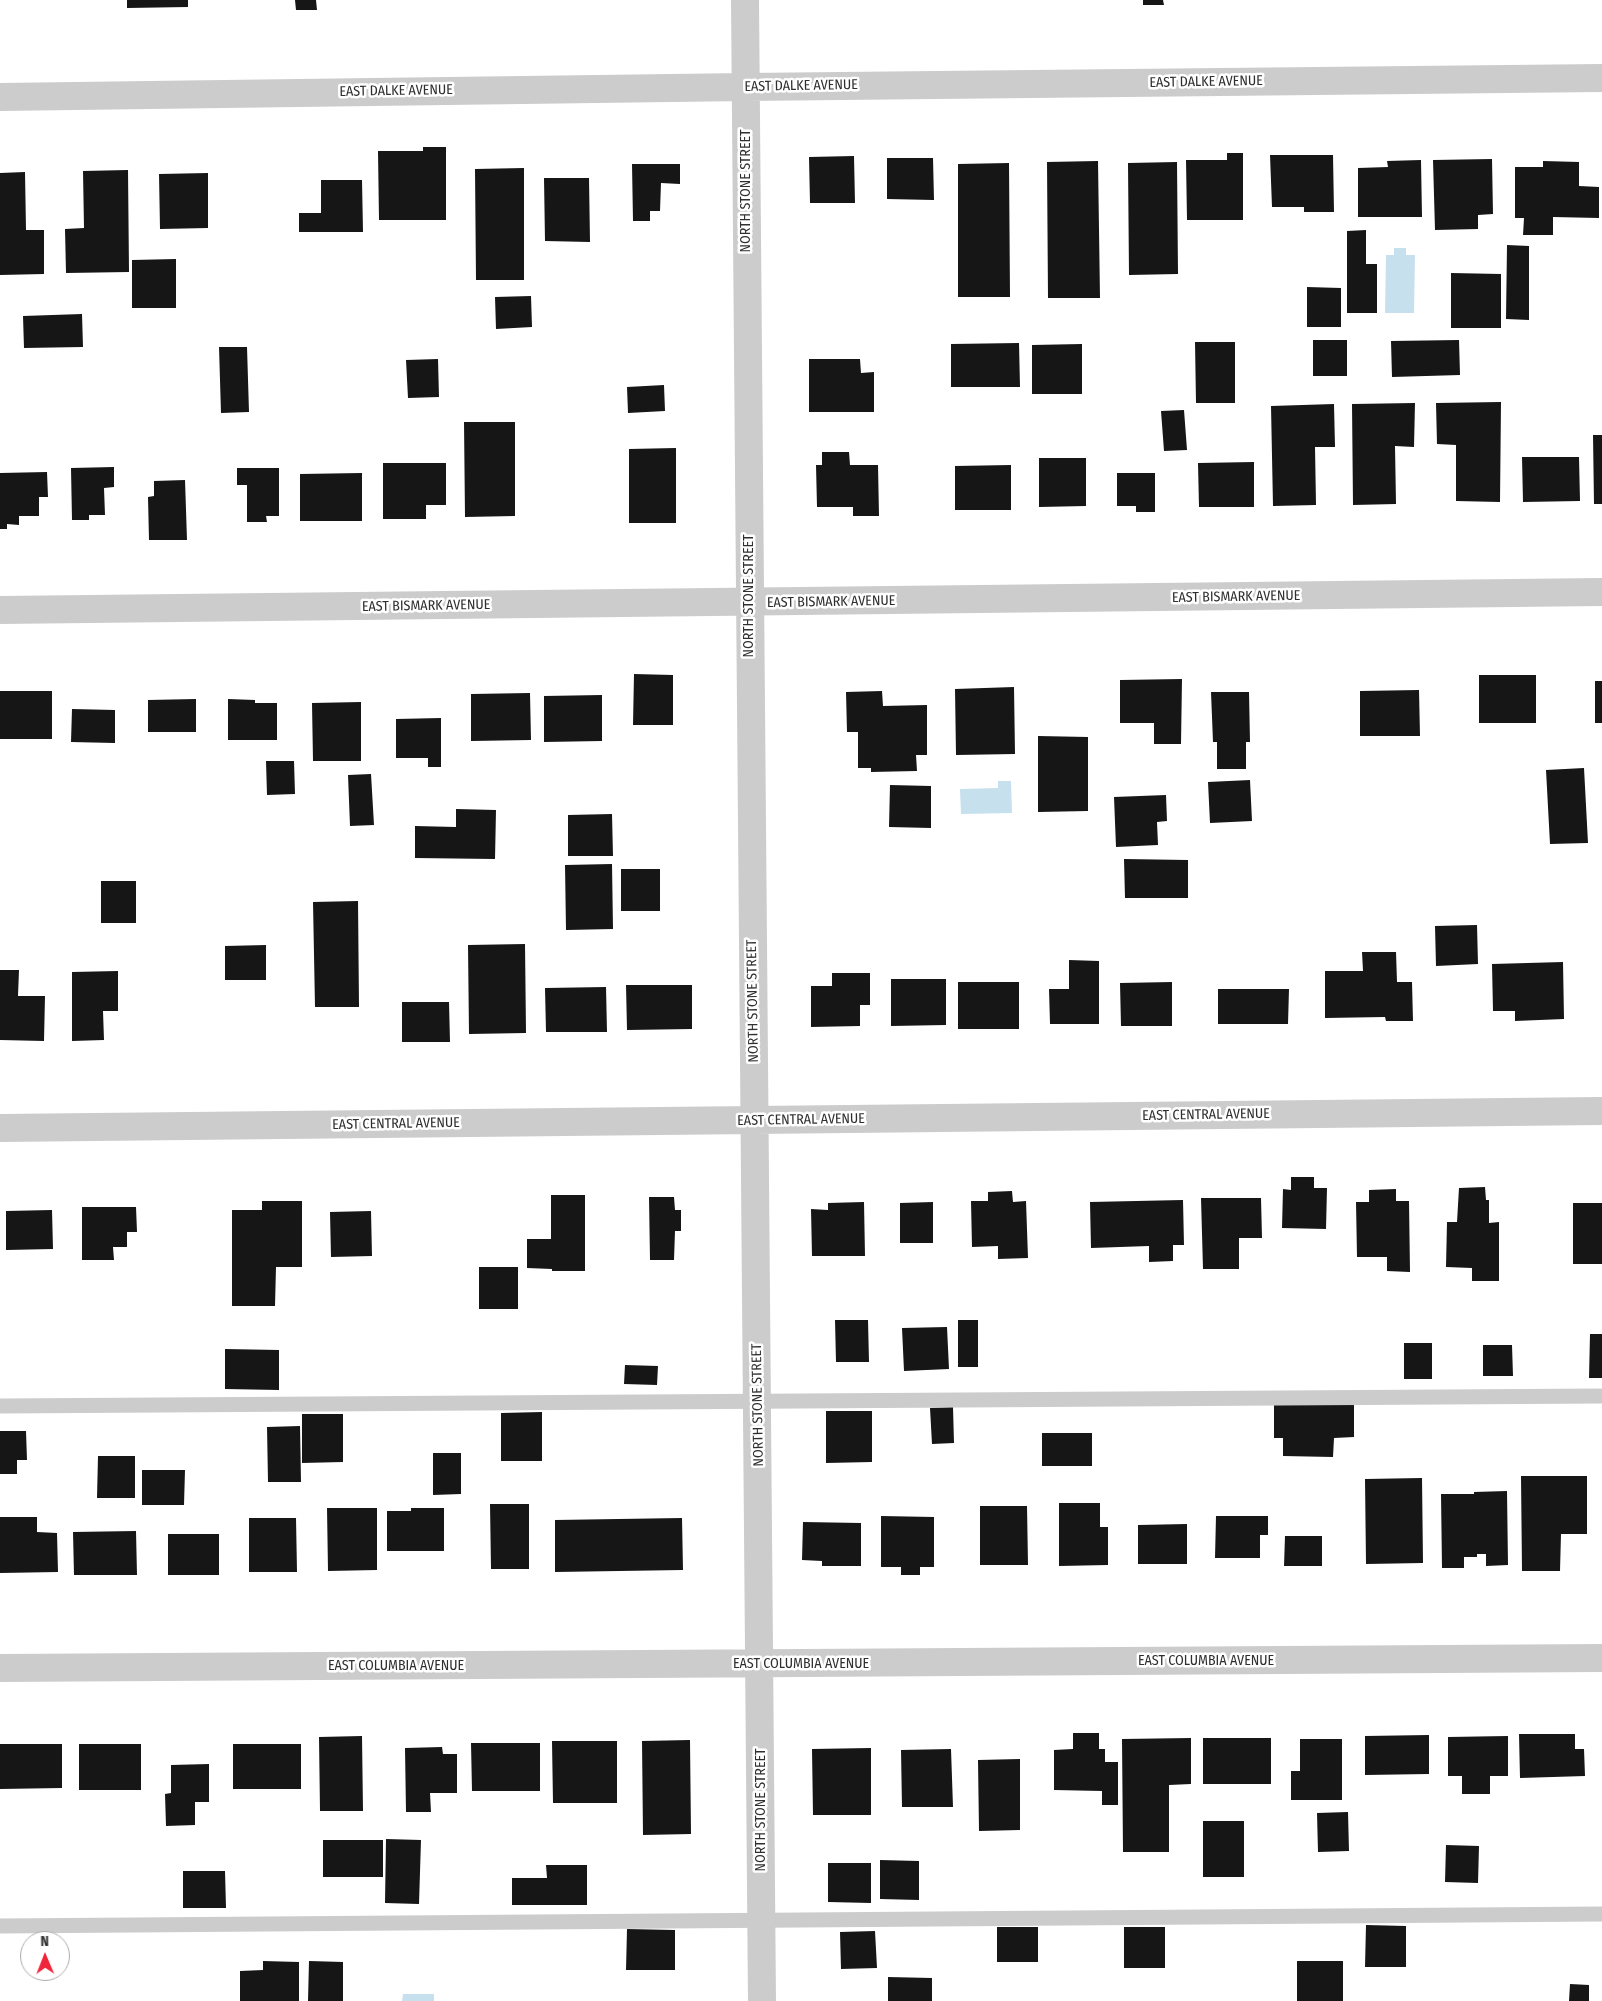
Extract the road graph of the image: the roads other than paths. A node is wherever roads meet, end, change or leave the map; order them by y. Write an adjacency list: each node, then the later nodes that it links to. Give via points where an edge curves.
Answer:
1 (745, 0): 3 (street, NORTH STONE STREET)
2 (1602, 78): 3 (street, EAST DALKE AVENUE)
3 (746, 87): 4 (street, EAST DALKE AVENUE); 6 (street, NORTH STONE STREET)
4 (0, 97)
5 (1602, 592): 6 (street, EAST BISMARK AVENUE)
6 (749, 602): 7 (street, EAST BISMARK AVENUE); 9 (street, NORTH STONE STREET)
7 (0, 610)
8 (1602, 1110): 9 (street, EAST CENTRAL AVENUE)
9 (755, 1120): 10 (street, EAST CENTRAL AVENUE); 12 (street, NORTH STONE STREET)
10 (0, 1128)
11 (1602, 1396): 12 (lane)
12 (758, 1402): 13 (lane); 15 (street, NORTH STONE STREET)
13 (0, 1406)
14 (1602, 1658): 15 (street, EAST COLUMBIA AVENUE)
15 (761, 1664): 16 (street, EAST COLUMBIA AVENUE); 18 (street, NORTH STONE STREET)
16 (0, 1668)
17 (1602, 1914): 18 (lane)
18 (762, 1920): 19 (lane); 20 (street, NORTH STONE STREET)
19 (0, 1926)
20 (762, 2001)

